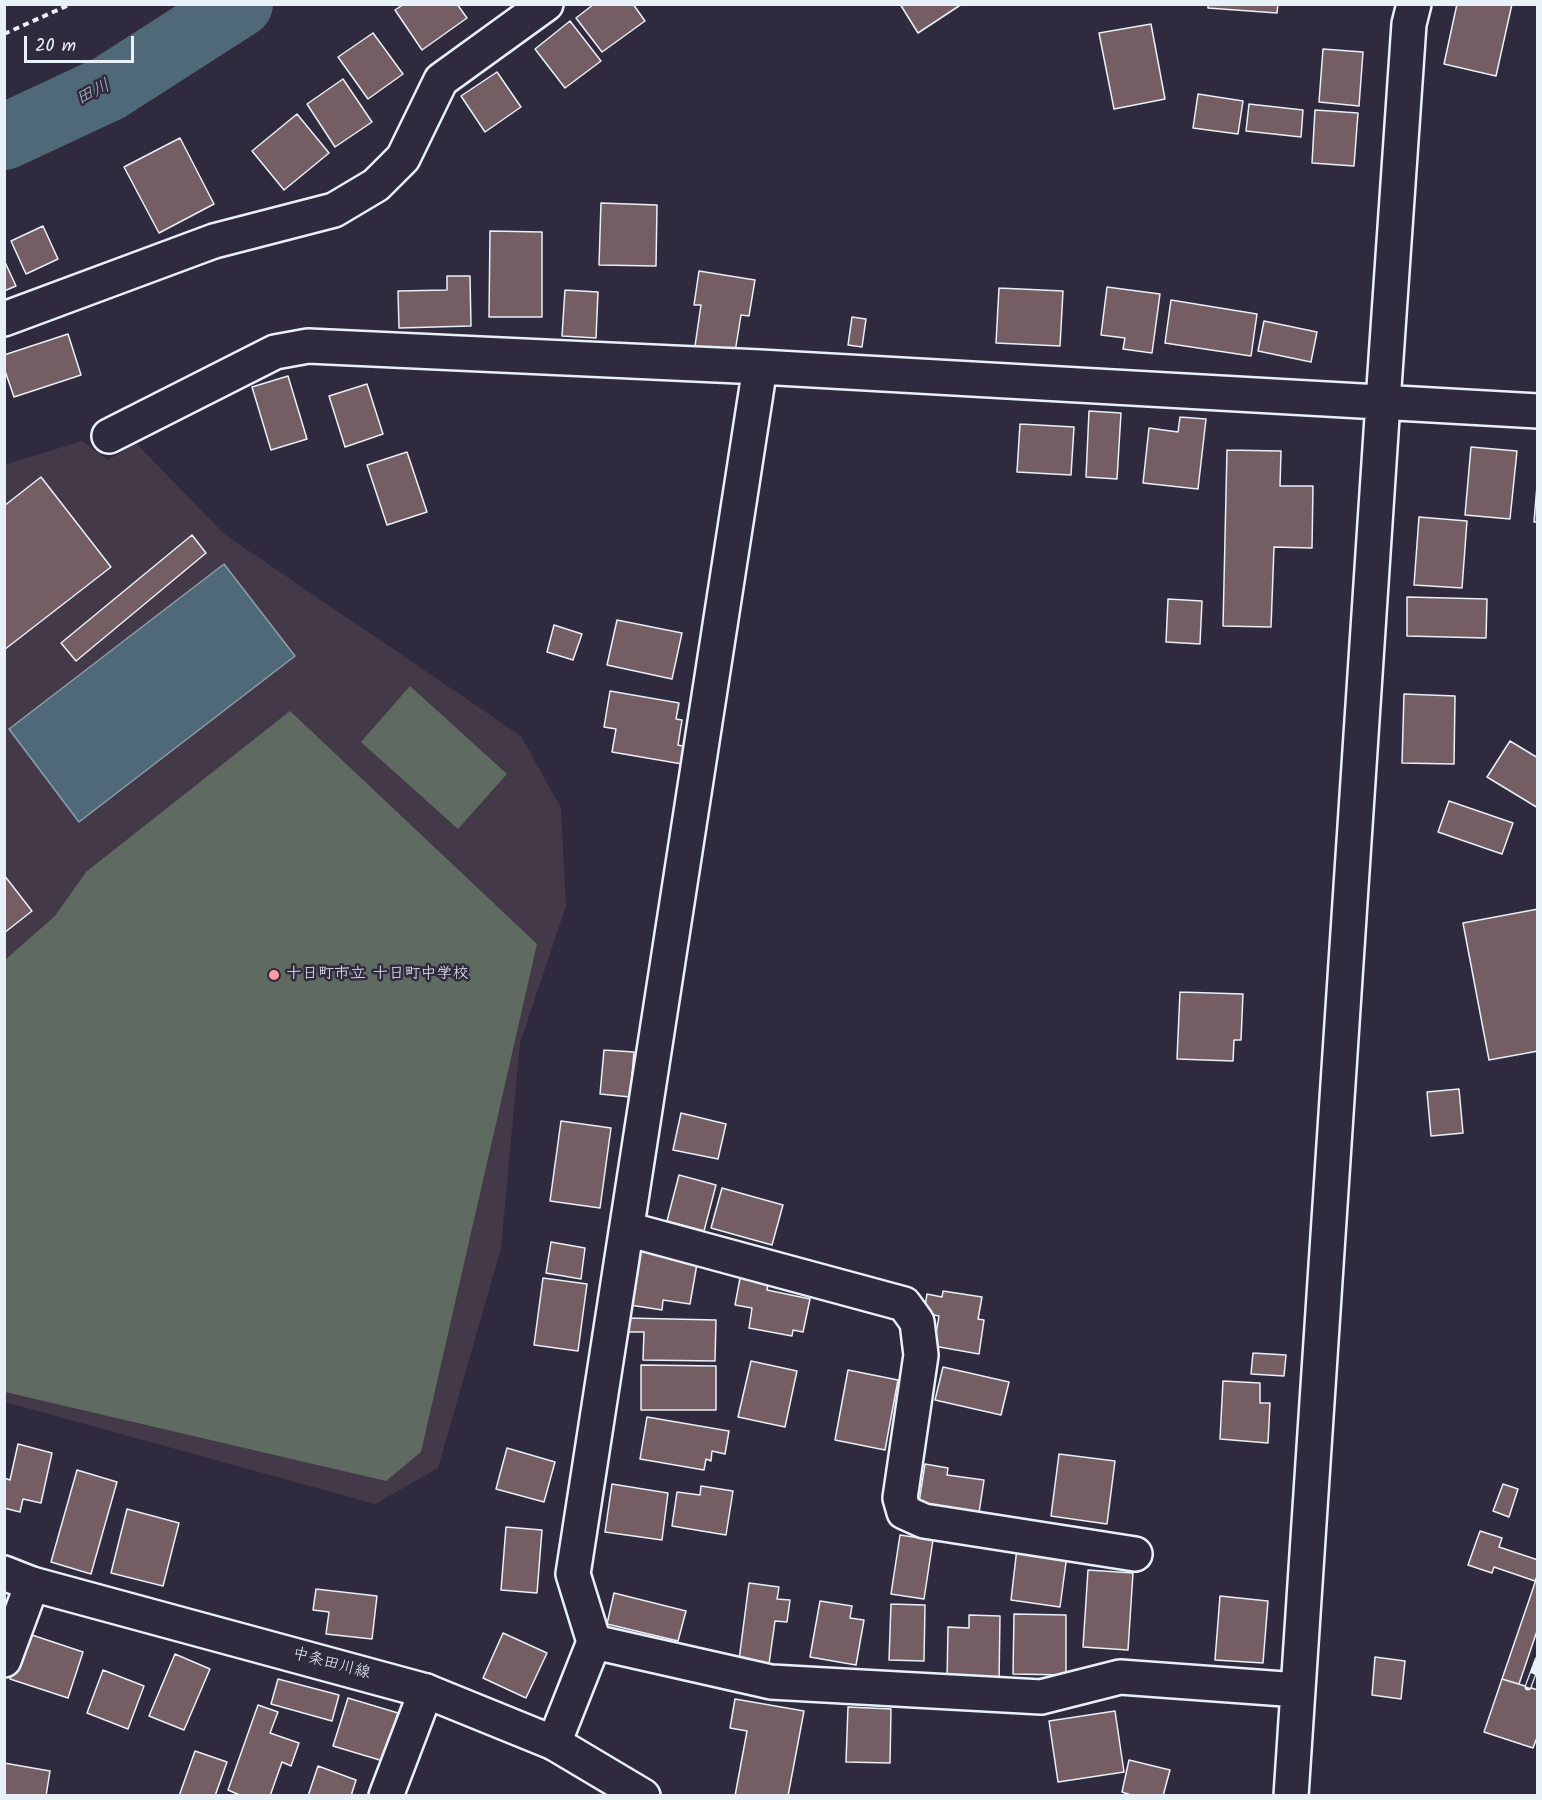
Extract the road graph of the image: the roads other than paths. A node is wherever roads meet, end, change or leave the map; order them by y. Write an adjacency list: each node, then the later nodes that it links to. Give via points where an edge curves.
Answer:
1 (546, 4): 3 (street, via 441,80 403,158 376,185 334,210 214,241)
2 (1414, 4): 5 (street, via 1409,24)
3 (4, 319)
4 (760, 367): 5 (street); 7 (street, via 308,346 274,352); 8 (street)
5 (1383, 402): 6 (street); 13 (street)
6 (1538, 411)
7 (109, 436)
8 (627, 1229): 9 (street, via 904,1304 917,1322 921,1355 900,1498 904,1512 924,1521); 11 (street, via 573,1574)
9 (1135, 1554)
10 (18, 1579): 12 (street); 14 (street, 中条田川線)
11 (594, 1642): 13 (street, via 771,1682 1041,1697 1120,1677); 15 (street)
12 (4, 1660)
13 (1298, 1690): 18 (street)
14 (426, 1691): 15 (street, 中条田川線); 16 (street)
15 (554, 1743): 17 (street, 中条田川線)
16 (386, 1796)
17 (643, 1796)
18 (1291, 1796)

